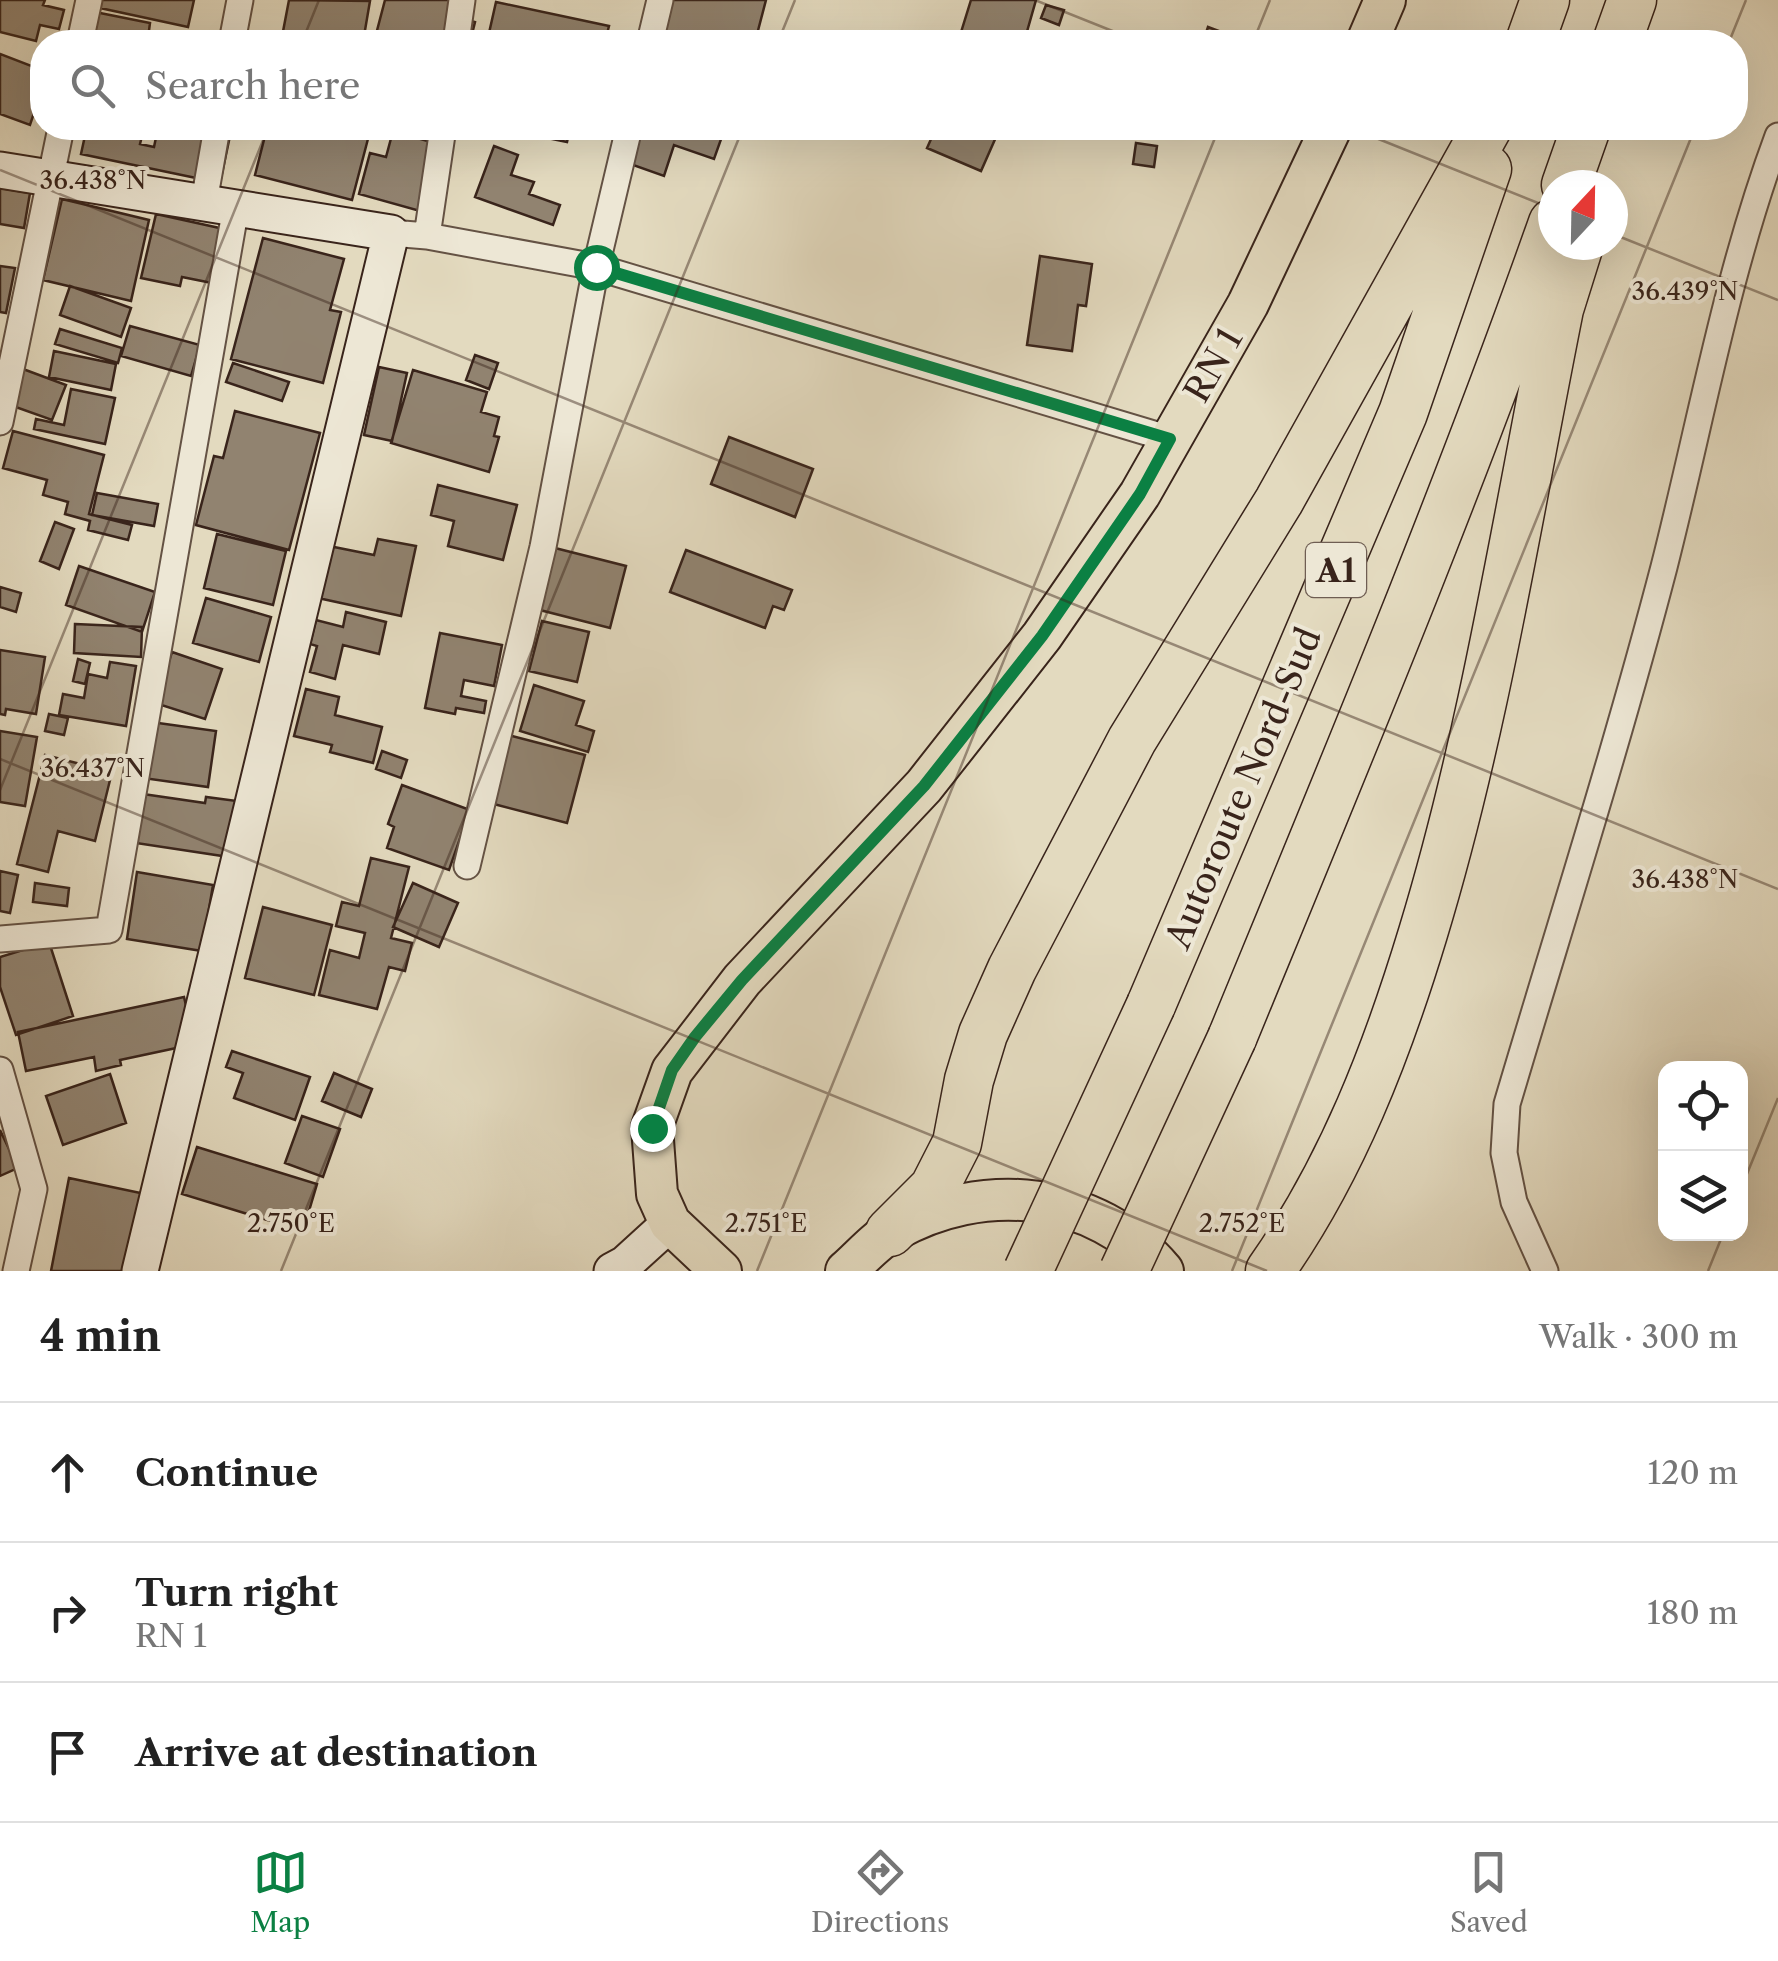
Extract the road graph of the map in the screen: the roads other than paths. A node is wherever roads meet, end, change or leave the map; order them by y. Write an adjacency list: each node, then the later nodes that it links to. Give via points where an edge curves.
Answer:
1 (89, 0): 8 (street)
2 (240, 0): 9 (street)
3 (462, 0): 10 (street)
4 (660, 0): 11 (street)
5 (1385, 0): 12 (main road)
6 (1545, 0): 13 (highway)
7 (1632, 0): 14 (highway)
8 (83, 30)
9 (234, 30)
10 (458, 30)
11 (653, 30)
12 (1372, 30)
13 (1534, 30)
14 (1621, 30)
15 (1778, 136): 52 (street, via 1710,360 1618,737 1508,1104 1504,1153 1514,1202)
16 (58, 140): 28 (street)
17 (217, 140): 29 (street)
18 (441, 140): 31 (street)
19 (627, 140): 34 (street)
20 (1325, 140): 36 (main road, RN 1, via 1248,304)
21 (1480, 140): 41 (highway, via 1279,501 1132,740 982,1034 957,1143 934,1188)
22 (1497, 140): 48 (highway, Autoroute Nord-Sud / A1, bridge, via 1402,414 1151,1005)
23 (1582, 140): 26 (highway)
24 (1597, 140): 27 (highway)
25 (0, 170): 28 (street)
26 (1571, 170)
27 (1594, 170)
28 (50, 177): 29 (street); 35 (street)
29 (220, 205): 30 (street); 38 (street, via 109,930)
30 (391, 232): 31 (street); 44 (street)
31 (427, 236): 34 (street)
32 (1540, 260): 49 (highway, A1, bridge, via 1402,626 1232,1038)
33 (1575, 260): 51 (highway, via 1556,325 1481,713 1401,1006 1327,1180)
34 (596, 267): 36 (street); 37 (street, via 543,547)
35 (0, 422)
36 (1170, 439): 40 (main road, RN 1, via 1042,636 924,786 742,980 672,1070 652,1128 657,1194)
37 (468, 866)
38 (0, 939)
39 (0, 1070): 43 (street, via 34,1189)
40 (670, 1223): 42 (main road, RN 1); 45 (street)
41 (890, 1232): 47 (main road); 50 (main road, via 952,1204 1019,1198 1085,1213 1144,1248)
42 (715, 1266): 46 (main road, RN 1)
43 (16, 1271)
44 (140, 1271)
45 (612, 1271)
46 (752, 1271)
47 (846, 1271)
48 (1028, 1271)
49 (1124, 1271)
50 (1164, 1271)
51 (1270, 1271)
52 (1544, 1271)

